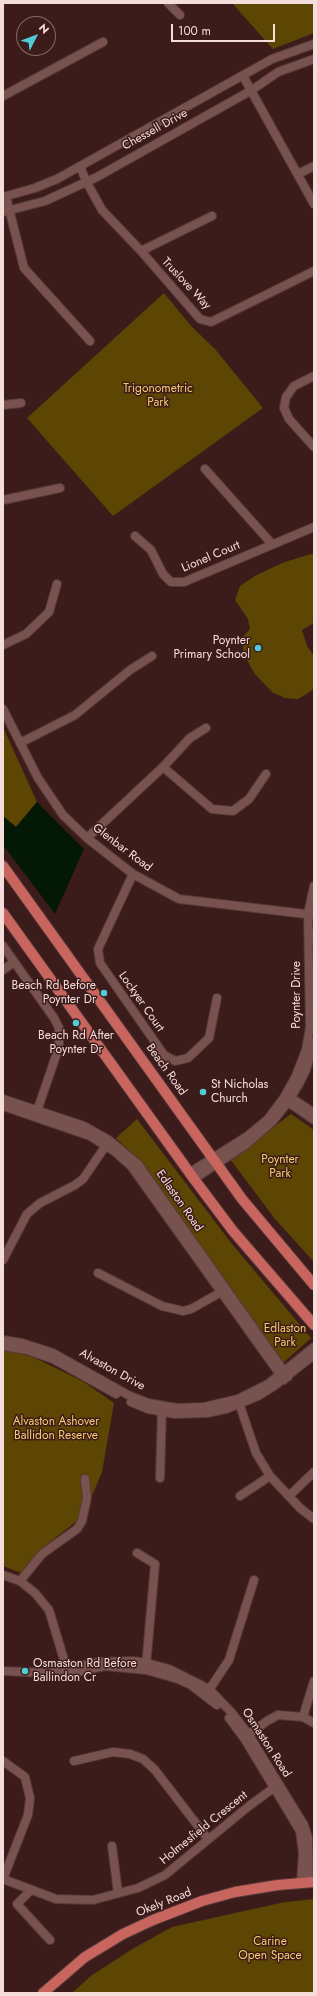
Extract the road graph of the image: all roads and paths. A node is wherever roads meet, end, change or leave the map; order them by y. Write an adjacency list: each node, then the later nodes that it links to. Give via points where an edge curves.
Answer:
1 (168, 3): 2 (street)
2 (180, 15)
3 (103, 42): 8 (street)
4 (314, 44): 6 (street, Chessell Drive, via 272,59)
5 (314, 59): 7 (street, Chessell Drive, via 278,72)
6 (243, 76): 7 (street); 9 (street, Chessell Drive)
7 (252, 90): 11 (street); 12 (street, Chessell Drive)
8 (3, 96)
9 (80, 166): 12 (street, Truslove Way); 13 (street, Chessell Drive, via 35,188)
10 (314, 166): 11 (street)
11 (298, 174): 14 (street)
12 (86, 182): 15 (street, Chessell Drive, via 45,201); 17 (street, Truslove Way, via 102,210)
13 (5, 197): 15 (street)
14 (314, 204)
15 (6, 211): 19 (street, via 24,268)
16 (212, 216): 17 (street)
17 (141, 251): 18 (street, Truslove Way, via 200,319 211,322)
18 (314, 271)
19 (90, 341)
20 (314, 376): 23 (street, via 294,386 286,397 284,408 289,419)
21 (21, 403): 22 (street)
22 (3, 405)
23 (314, 447)
24 (205, 469): 29 (street)
25 (60, 488): 26 (street)
26 (3, 500)
27 (314, 527): 29 (street, Lionel Court)
28 (135, 536): 29 (street, Lionel Court, via 151,550 163,574 172,582 184,582)
29 (272, 544)
30 (57, 584): 31 (street, via 49,612 26,634)
31 (3, 645)
32 (152, 656): 35 (street, via 130,670 75,715)
33 (3, 708): 35 (street, Glenbar Road)
34 (206, 728): 36 (street, via 190,738)
35 (20, 743): 38 (street, Glenbar Road, via 38,778 63,815)
36 (163, 767): 37 (street, via 212,809 233,811 249,799); 38 (street)
37 (266, 774)
38 (87, 838): 40 (street, Glenbar Road)
39 (3, 866): 58 (main road, Beach Road)
40 (133, 874): 43 (street, Glenbar Road, via 179,899); 49 (street, Lockyer Court, via 98,949 100,963 164,1054 175,1061 188,1058 209,1038)
41 (314, 886): 43 (street, Poynter Drive)
42 (3, 913): 59 (main road)
43 (311, 914): 51 (street, Poynter Drive, via 310,1027 303,1060)
44 (314, 933): 45 (street)
45 (314, 939)
46 (3, 946): 47 (street)
47 (14, 962): 48 (street); 54 (street, via 59,1028 59,1047)
48 (3, 970)
49 (217, 998)
50 (314, 1042): 51 (street, Poynter Drive, via 306,1070)
51 (288, 1098): 55 (street); 56 (street); 58 (street, Poynter Drive, via 257,1128)
52 (3, 1099): 54 (street, Edlaston Road)
53 (3, 1106): 54 (street, Edlaston Road)
54 (36, 1113): 57 (street, Edlaston Road)
55 (314, 1113)
56 (314, 1120)
57 (108, 1143): 60 (street, via 83,1179 40,1203 27,1214); 63 (street, Edlaston Road, via 141,1178)
58 (215, 1161): 59 (street, Poynter Drive); 62 (main road, Beach Road, via 242,1199)
59 (192, 1176): 64 (main road, via 233,1231)
60 (3, 1260)
61 (98, 1273): 63 (street, via 162,1306 183,1311)
62 (314, 1284)
63 (224, 1290): 69 (street, Edlaston Road)
64 (314, 1325)
65 (3, 1340): 71 (street, Alvaston Drive, via 53,1353 130,1396)
66 (3, 1346): 71 (street, Alvaston Drive, via 27,1350 53,1359 128,1400)
67 (314, 1348): 69 (street, Alvaston Drive)
68 (314, 1355): 69 (street, Alvaston Drive)
69 (284, 1376): 70 (street, Alvaston Drive, via 258,1396)
70 (238, 1401): 71 (street, Alvaston Drive, via 226,1409 207,1413 190,1414); 73 (street, via 256,1453)
71 (162, 1409): 74 (street)
72 (314, 1472): 77 (street)
73 (270, 1476): 76 (street); 77 (street)
74 (160, 1478)
75 (85, 1479): 82 (street, via 87,1498 82,1521 77,1530 42,1554)
76 (240, 1496)
77 (289, 1496): 78 (street)
78 (314, 1519)
79 (137, 1553): 83 (street, via 155,1564)
80 (3, 1575): 82 (street)
81 (254, 1580): 88 (street, via 229,1660)
82 (20, 1581): 84 (street, via 49,1610)
83 (146, 1666): 84 (street, Osmaston Road, via 105,1666); 88 (street, Osmaston Road)
84 (67, 1671): 85 (street, Osmaston Road); 86 (street, Osmaston Road, via 33,1679)
85 (3, 1672)
86 (3, 1677)
87 (314, 1681): 89 (street)
88 (207, 1692): 91 (street, Osmaston Road)
89 (303, 1717): 90 (street); 91 (street, via 278,1716 267,1720)
90 (314, 1723)
91 (246, 1736): 94 (street, Osmaston Road)
92 (3, 1761): 98 (street, via 25,1777 30,1798 28,1815)
93 (74, 1761): 95 (street, via 113,1752 143,1759 155,1770)
94 (277, 1786): 95 (street, Holmesfield Crescent); 96 (street, Osmaston Road)
95 (208, 1839): 101 (street, Holmesfield Crescent, via 165,1875 138,1888)
96 (308, 1839): 99 (street, Osmaston Road)
97 (112, 1846): 101 (street)
98 (3, 1879): 100 (street, Holmesfield Crescent)
99 (308, 1882): 103 (main road, Okely Road, via 234,1892 153,1920 123,1934 85,1957)
100 (30, 1891): 101 (street, Holmesfield Crescent, via 56,1899 93,1900); 102 (street, via 17,1904)
101 (118, 1893)
102 (50, 1940)
103 (43, 1993)

